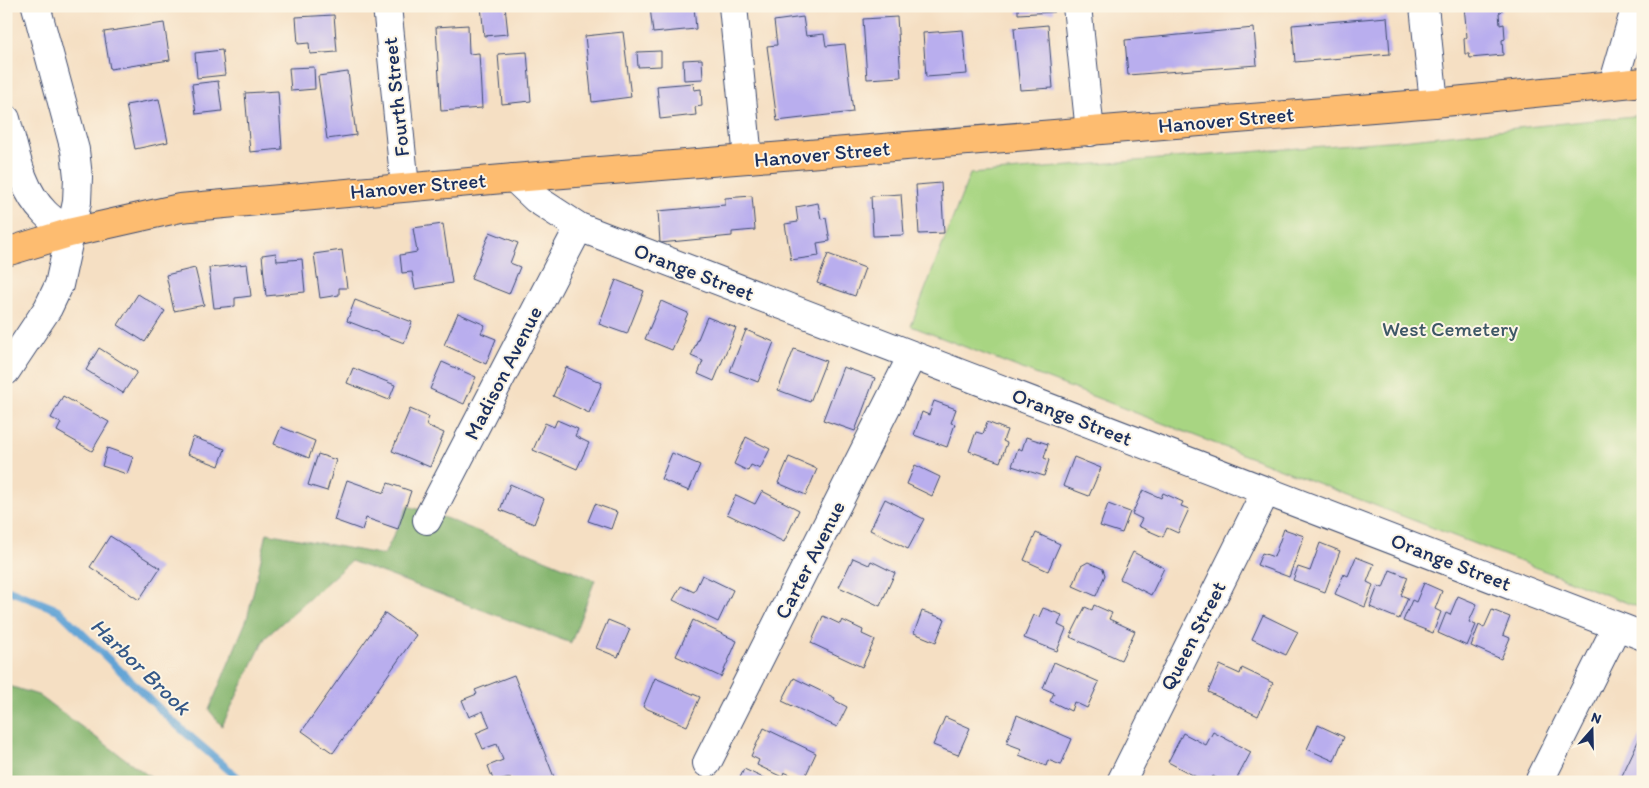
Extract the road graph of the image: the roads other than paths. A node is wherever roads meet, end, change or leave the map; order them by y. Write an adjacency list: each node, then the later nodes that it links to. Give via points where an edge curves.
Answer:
1 (36, 6): 16 (street, via 76,150 77,202)
2 (387, 6): 14 (street, Fourth Street)
3 (733, 6): 12 (street)
4 (1078, 6): 11 (street)
5 (1424, 6): 9 (street)
6 (1636, 6): 8 (street)
7 (1643, 82): 8 (main road, Hanover Street)
8 (1613, 85): 9 (main road, Hanover Street)
9 (1434, 103): 11 (main road, Hanover Street)
10 (6, 119): 16 (street, via 20,172 30,193 44,212)
11 (1090, 132): 12 (main road, Hanover Street)
12 (748, 160): 13 (main road, Hanover Street)
13 (514, 178): 14 (main road, Hanover Street); 15 (street, Orange Street, via 536,199)
14 (405, 187): 16 (main road, Hanover Street, via 180,208)
15 (579, 227): 18 (street, Orange Street); 21 (street, Madison Avenue)
16 (69, 233): 17 (main road, Hanover Street); 19 (street, via 65,260 48,308)
17 (6, 252)
18 (912, 356): 20 (street, Orange Street); 24 (street, Carter Avenue)
19 (6, 371)
20 (1266, 491): 22 (street, Orange Street); 25 (street, Queen Street)
21 (427, 520)
22 (1617, 626): 23 (street, Orange Street); 26 (street)
23 (1643, 636)
24 (707, 763)
25 (1121, 782)
26 (1539, 782)

